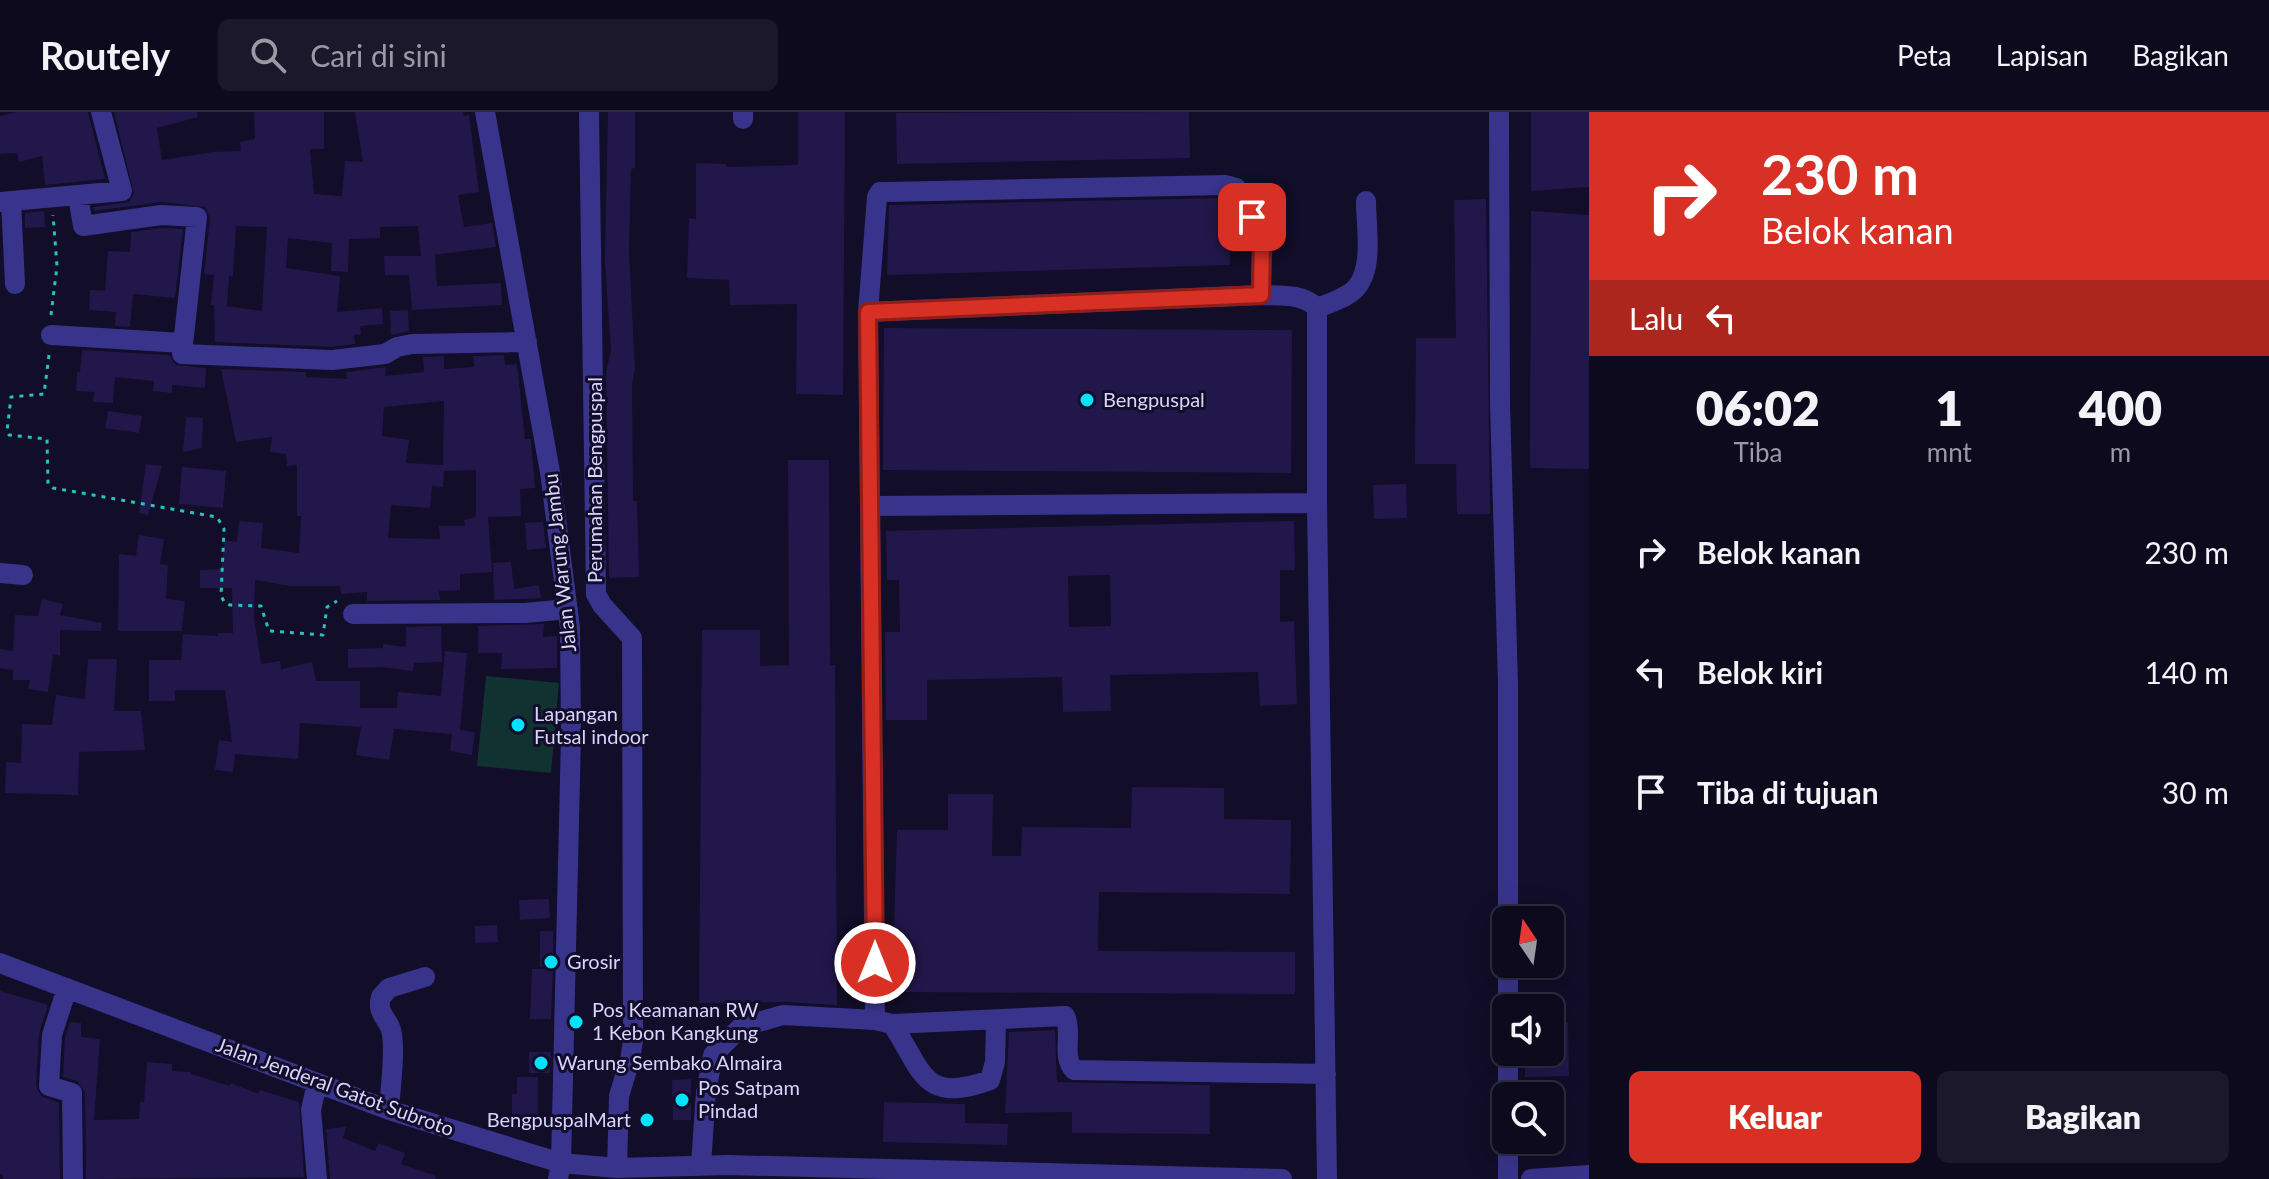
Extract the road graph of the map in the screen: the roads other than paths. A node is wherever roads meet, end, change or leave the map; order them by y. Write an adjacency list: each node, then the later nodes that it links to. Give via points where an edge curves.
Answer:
1 (101, 112): 5 (street, via 122,191)
2 (485, 112): 13 (street, Jalan Warung Jambu)
3 (589, 112): 33 (street, Perumahan Bengpuspal, via 596,594 632,638 633,1041 619,1096)
4 (1499, 112): 21 (street)
5 (78, 196): 6 (street); 14 (street, via 83,226 161,215 197,217)
6 (6, 201): 8 (street)
7 (1366, 201): 10 (street, via 1367,266 1357,287)
8 (15, 284)
9 (1261, 295): 10 (street, via 1301,298); 11 (street); 11 (street, via 1262,237 1243,197 1225,185 880,192)
10 (1317, 308): 15 (street)
11 (868, 312): 16 (street)
12 (51, 335): 14 (street)
13 (527, 342): 14 (street, via 412,344 385,354 332,360 182,354); 20 (street, Jalan Warung Jambu)
14 (183, 343)
15 (1317, 503): 16 (street); 27 (street)
16 (871, 506): 26 (street)
17 (0, 573): 18 (street)
18 (23, 575)
19 (347, 608): 20 (street, via 525,613)
20 (568, 609): 32 (street, Jalan Warung Jambu)
21 (1508, 906)
22 (0, 963): 24 (street, Jalan Jenderal Gatot Subroto)
23 (425, 977): 29 (street, via 389,988 381,997 380,1012 391,1032)
24 (67, 988): 28 (street, Jalan Jenderal Gatot Subroto); 38 (street, via 52,1035 49,1086 72,1093)
25 (996, 1020): 26 (street); 26 (street, via 990,1080 968,1088 927,1082 910,1051); 27 (street, via 1065,1016 1068,1062 1074,1070)
26 (883, 1022): 31 (street, via 783,1015 741,1027 713,1055)
27 (1326, 1074): 41 (street)
28 (317, 1083): 29 (street, Jalan Jenderal Gatot Subroto); 39 (street, via 311,1110)
29 (389, 1110): 32 (street, Jalan Jenderal Gatot Subroto)
30 (1508, 1154): 42 (street)
31 (701, 1165): 33 (street, Jalan Jenderal Gatot Subroto); 34 (street, Jalan Jenderal Gatot Subroto)
32 (565, 1167): 33 (street, Jalan Jenderal Gatot Subroto)
33 (617, 1168)
34 (729, 1172): 36 (street, Jalan Jenderal Gatot Subroto)
35 (1589, 1175): 43 (street)
36 (1085, 1177): 37 (street, Jalan Jenderal Gatot Subroto)
37 (1257, 1178): 40 (street, Jalan Jenderal Gatot Subroto)
38 (73, 1179)
39 (317, 1179)
40 (1282, 1179)
41 (1327, 1179)
42 (1508, 1179)
43 (1531, 1179)

